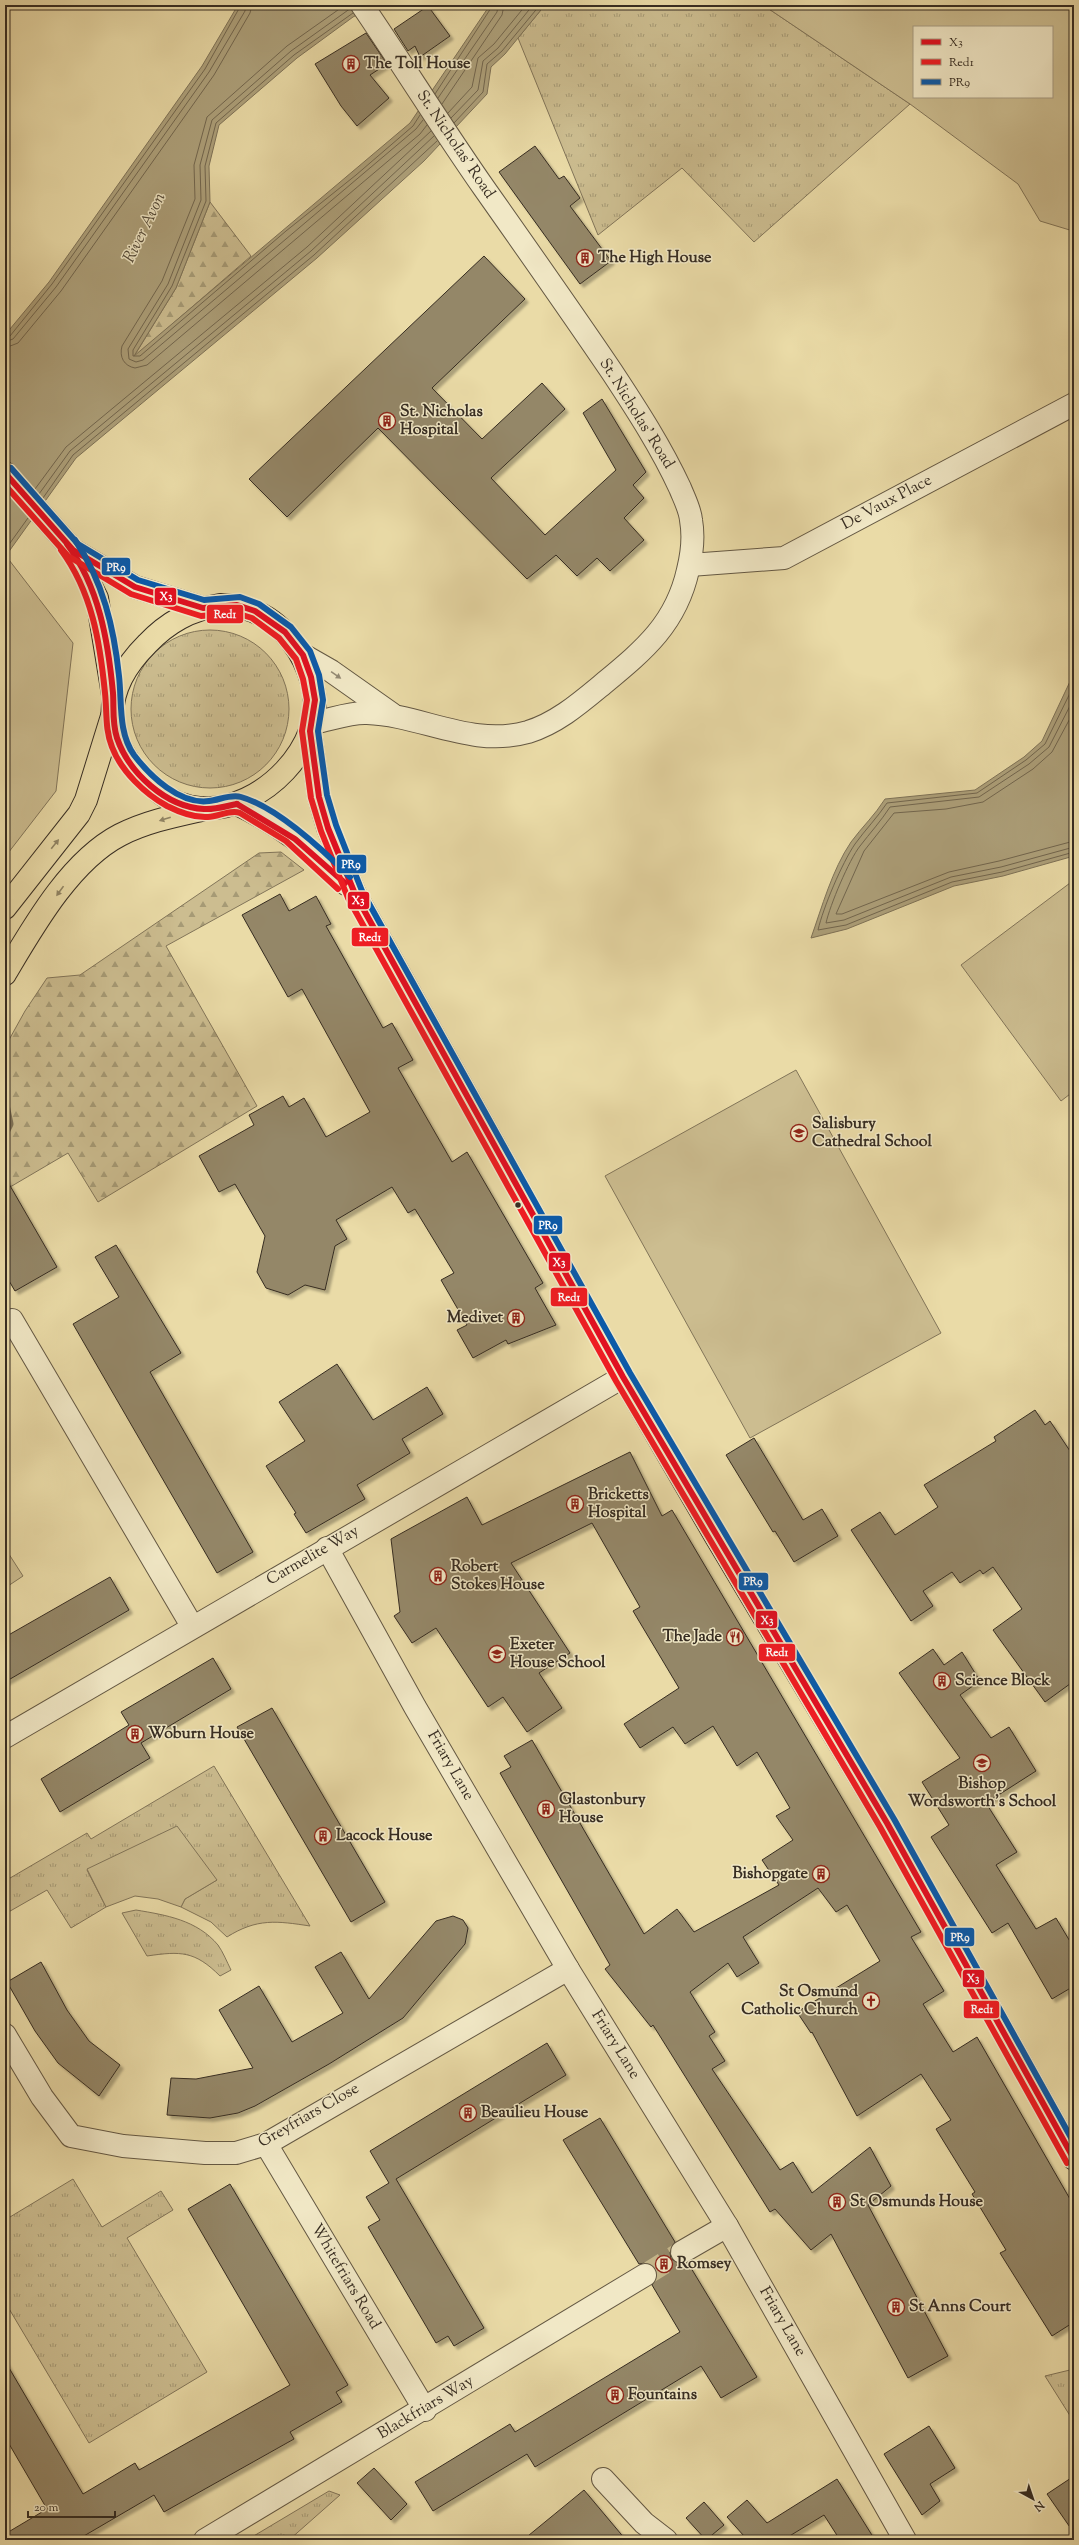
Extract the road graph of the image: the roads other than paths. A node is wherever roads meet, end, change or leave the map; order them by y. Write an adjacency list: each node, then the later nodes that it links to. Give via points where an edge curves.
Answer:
1 (362, 5): 5 (street, St. Nicholas' Road, via 453,144 620,386 669,464 691,517 693,538)
2 (1074, 404): 5 (street, De Vaux Place, via 784,558)
3 (5, 472): 4 (highway)
4 (73, 550): 6 (highway, via 135,587); 8 (highway, via 97,598)
5 (690, 564): 10 (street, St. Nicholas' Road, via 672,615 646,647 576,706 550,723 528,732 494,736 445,730)
6 (202, 608): 7 (highway, via 237,605 255,611 284,632); 8 (highway, via 176,619 160,631 126,668)
7 (302, 656): 10 (street, St. Nicholas' Road, one-way to 10, via 331,672); 11 (highway, via 311,677 315,700)
8 (113, 695): 9 (highway)
9 (112, 716): 13 (highway, via 117,738 126,759 143,778 160,793 182,804); 15 (highway, one-way to 9, via 79,814 86,800)
10 (397, 717): 11 (street, St. Nicholas' Road, via 366,713)
11 (311, 727): 12 (highway, via 297,758 277,780); 14 (street, via 319,797 328,828)
12 (237, 804): 13 (highway); 14 (street, via 292,834 316,854)
13 (202, 809): 16 (highway, one-way to 16, via 145,825 120,835 99,849 78,867 25,940)
14 (355, 894): 18 (street)
15 (5, 908)
16 (5, 974)
17 (12, 1320): 20 (street)
18 (623, 1377): 19 (street, Carmelite Way); 25 (street, via 887,1823)
19 (327, 1548): 20 (street, Carmelite Way); 22 (street, Friary Lane, via 415,1707)
20 (192, 1626): 21 (street, Carmelite Way)
21 (5, 1737)
22 (568, 1969): 24 (street, Greyfriars Close); 26 (street, Friary Lane)
23 (5, 2035): 24 (street, Greyfriars Close, via 49,2108 71,2136 123,2146 205,2153 236,2153)
24 (266, 2144): 29 (street, Whitefriars Road)
25 (1074, 2160)
26 (727, 2226): 27 (street); 33 (street, Friary Lane)
27 (682, 2252)
28 (645, 2275): 29 (street, Blackfriars Way)
29 (425, 2410): 31 (street, Blackfriars Way)
30 (603, 2479): 32 (street, via 644,2523)
31 (212, 2538)
32 (666, 2540)
33 (905, 2540)

